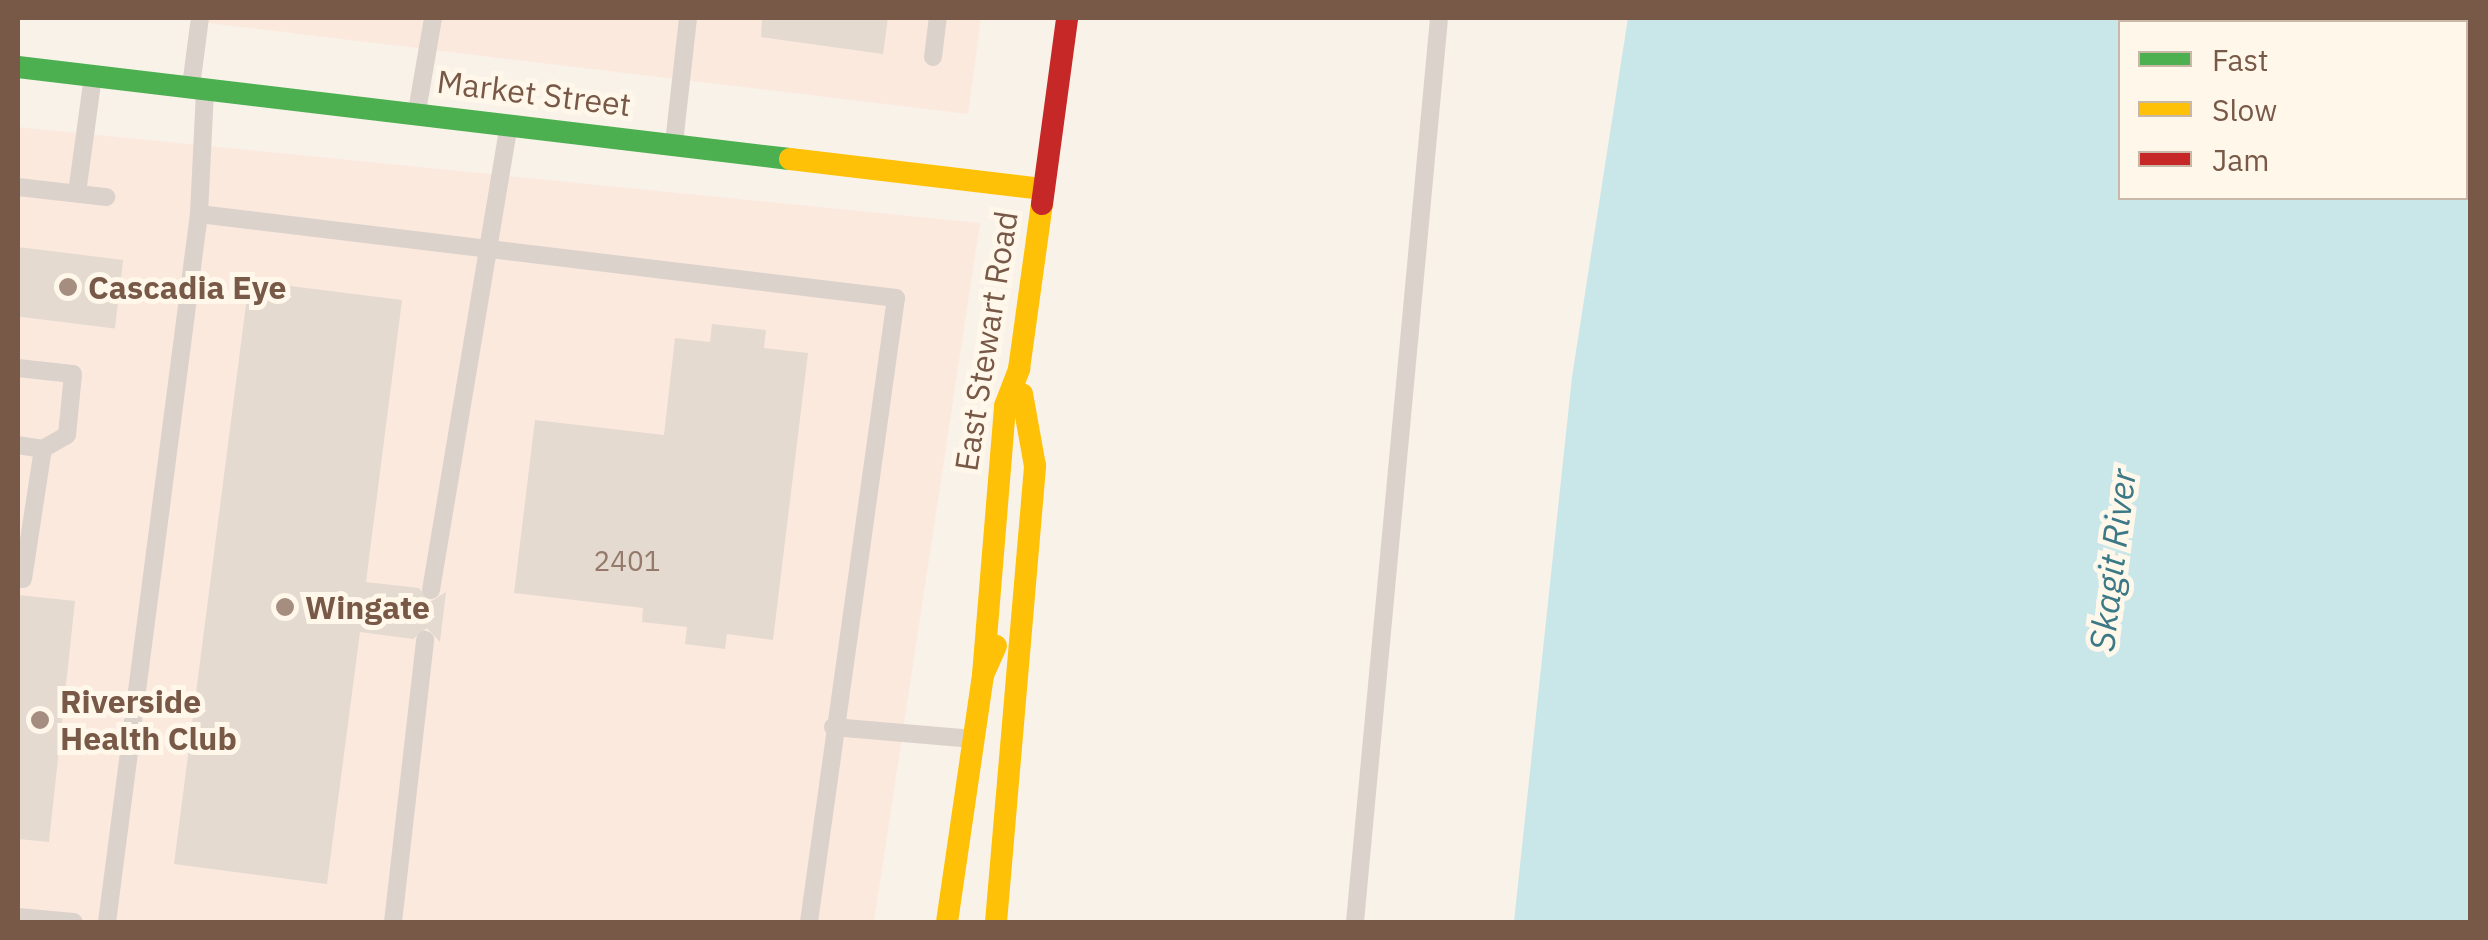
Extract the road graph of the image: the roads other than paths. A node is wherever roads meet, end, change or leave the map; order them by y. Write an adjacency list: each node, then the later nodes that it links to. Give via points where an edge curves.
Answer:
1 (200, 18): 10 (lane)
2 (433, 18): 11 (lane)
3 (688, 18): 13 (lane)
4 (938, 18): 7 (lane)
5 (1067, 18): 15 (street, East Stewart Road)
6 (1438, 18): 38 (lane)
7 (933, 57)
8 (18, 67): 9 (street, Market Street)
9 (93, 76): 10 (street, Market Street); 16 (lane)
10 (198, 87): 11 (street, Market Street); 18 (lane)
11 (417, 111): 12 (street, Market Street)
12 (510, 120): 13 (street, Market Street); 19 (lane)
13 (674, 143): 15 (street, Market Street)
14 (18, 187): 16 (lane)
15 (1043, 189): 21 (street, East Stewart Road)
16 (77, 194): 17 (lane)
17 (106, 197)
18 (199, 214): 19 (lane); 33 (lane)
19 (490, 253): 26 (lane); 29 (lane, via 896,298)
20 (18, 368): 24 (lane, via 73,374 66,435)
21 (1019, 369): 22 (street); 28 (street, East Stewart Road, via 1005,406)
22 (1023, 404): 28 (street, East Stewart Road, via 996,647); 37 (street, via 1034,466)
23 (18, 445): 24 (lane)
24 (44, 449): 25 (lane)
25 (24, 580)
26 (431, 590)
27 (424, 640): 34 (lane)
28 (983, 675): 30 (street, East Stewart Road)
29 (832, 726): 30 (lane); 35 (lane)
30 (974, 740): 36 (street, East Stewart Road)
31 (18, 917): 32 (lane)
32 (74, 922)
33 (107, 922)
34 (393, 922)
35 (808, 922)
36 (947, 922)
37 (996, 922)
38 (1356, 922)

